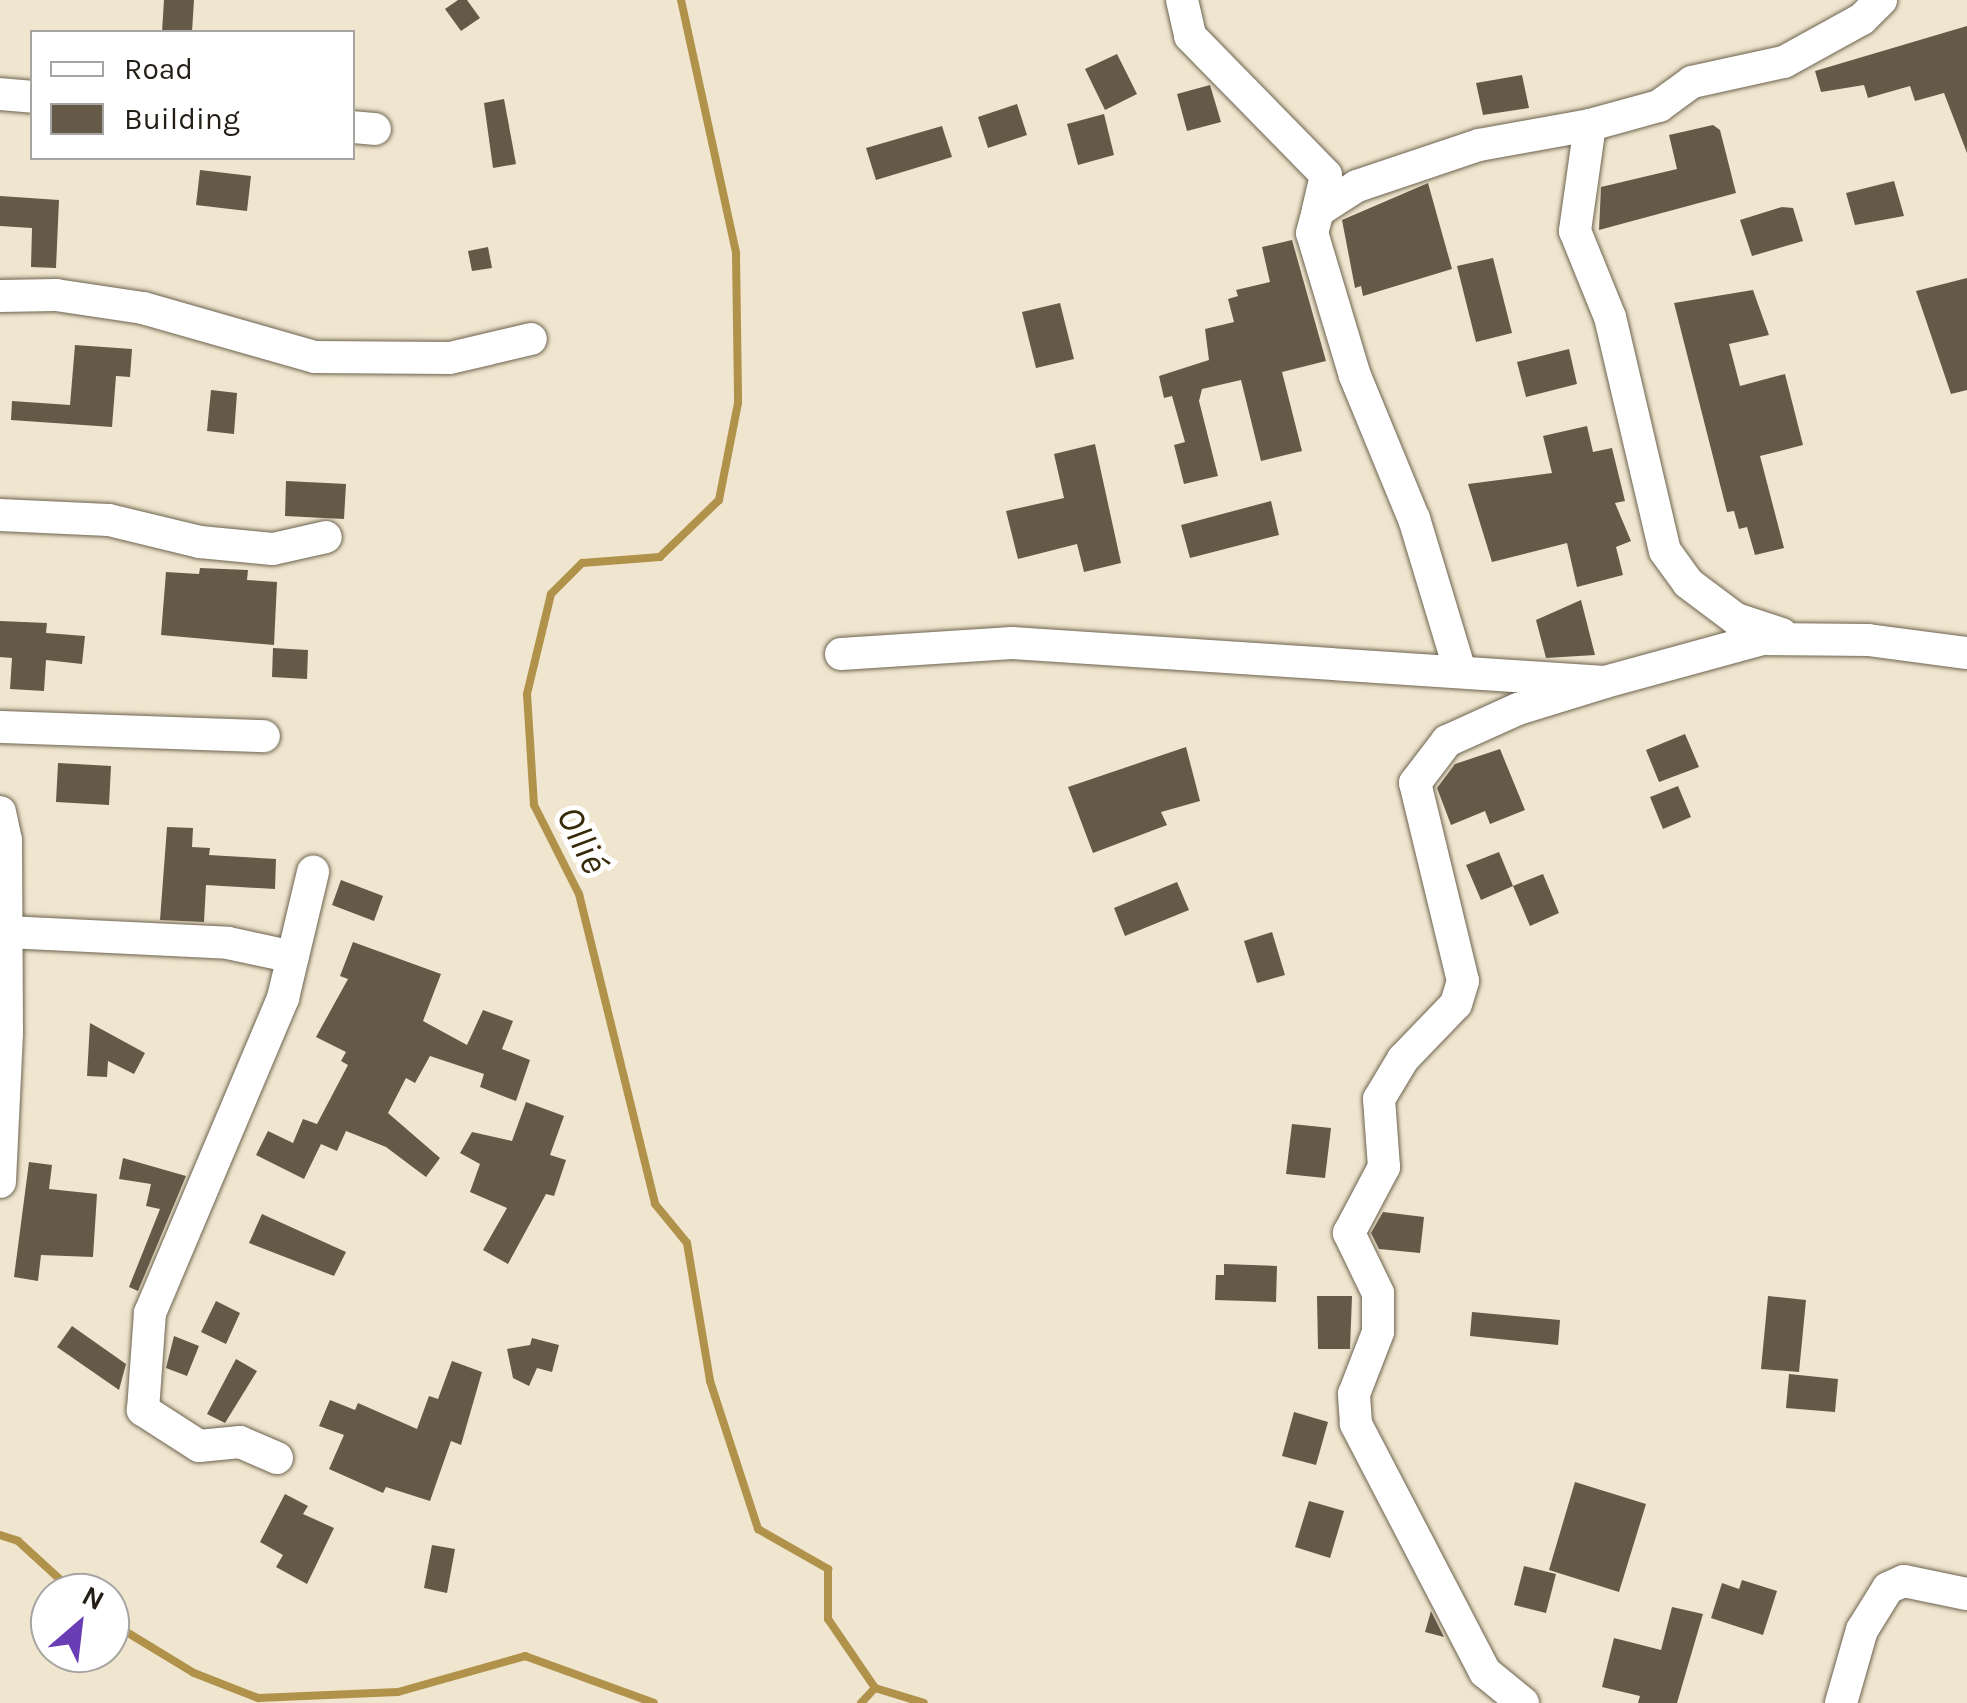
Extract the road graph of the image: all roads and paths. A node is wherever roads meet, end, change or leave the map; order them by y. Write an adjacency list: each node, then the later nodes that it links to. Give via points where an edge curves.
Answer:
1 (1182, 0): 6 (street, via 1190,36 1326,176)
2 (1881, 0): 5 (street, via 1862,19 1784,62 1692,82 1658,106)
3 (0, 94): 4 (street)
4 (30, 97)
5 (1590, 125): 6 (street, via 1479,145 1357,186); 11 (street, via 1576,230 1610,316 1665,551 1688,583 1736,619)
6 (1318, 211): 14 (street, via 1312,233 1355,376 1414,519)
7 (0, 296): 8 (street, via 143,308 315,357 450,358)
8 (532, 339)
9 (0, 515): 10 (street, via 109,520 200,542 274,550)
10 (326, 537)
11 (1795, 639): 13 (street, via 1868,640); 15 (street, via 1676,657)
12 (842, 654): 14 (street, via 1012,643)
13 (1967, 654)
14 (1460, 671): 15 (street)
15 (1605, 682): 25 (street, via 1518,709 1447,741 1415,783 1463,981 1456,1004 1403,1059 1379,1098 1384,1167 1349,1233 1378,1292 1378,1332 1354,1394 1356,1424 1485,1672)
16 (0, 727): 17 (street)
17 (264, 736)
18 (0, 812): 20 (street)
19 (314, 872): 21 (street)
20 (7, 932): 21 (street, via 228,942); 22 (street)
21 (293, 957): 23 (street, via 283,998 150,1313 144,1410 199,1446 240,1442)
22 (0, 1182)
23 (277, 1458)
24 (1967, 1594): 26 (street, via 1904,1581 1888,1588 1862,1630)
25 (1523, 1703)
26 (1840, 1703)

